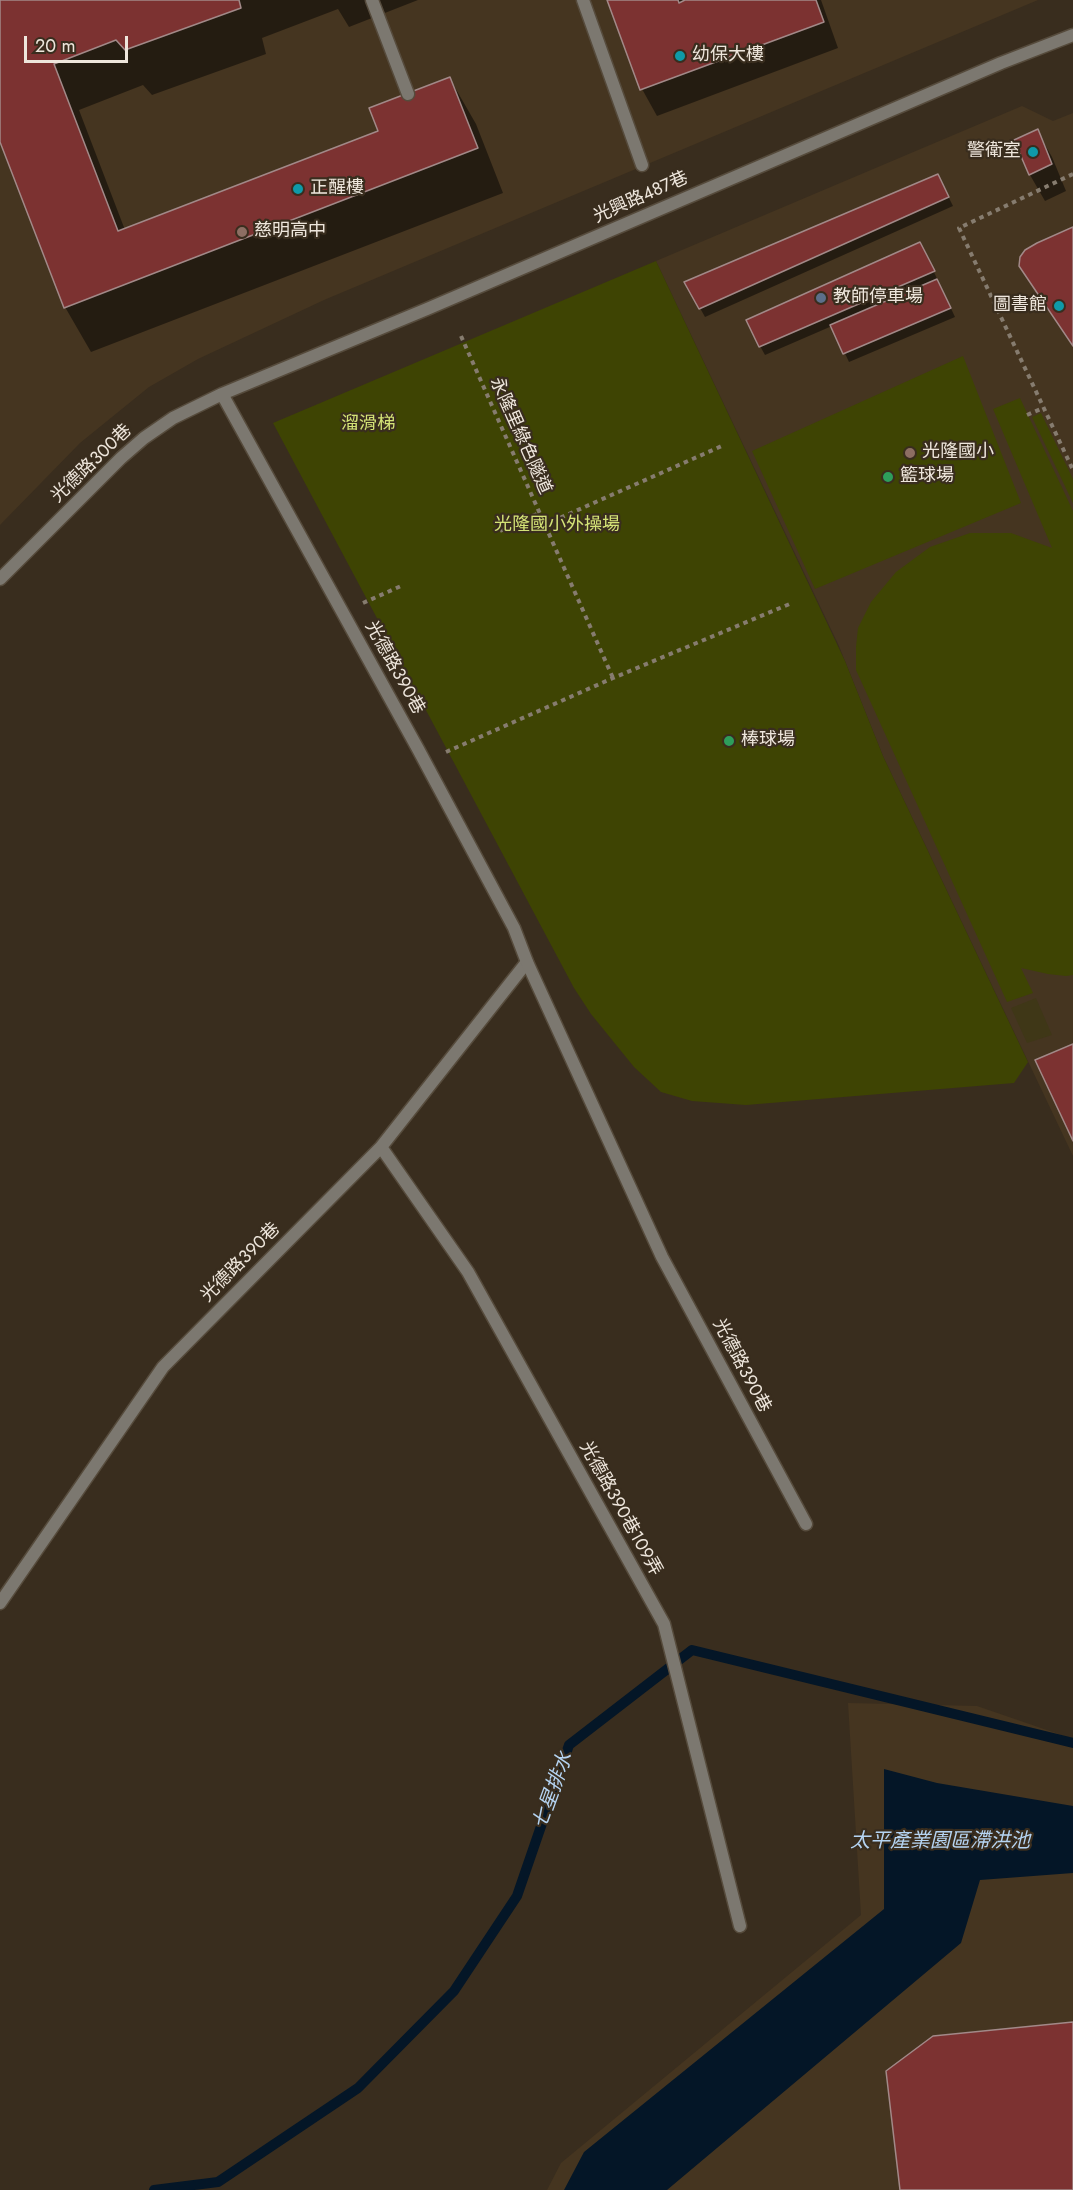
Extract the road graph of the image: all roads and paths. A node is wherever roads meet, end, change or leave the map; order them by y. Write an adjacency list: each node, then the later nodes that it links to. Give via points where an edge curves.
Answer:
1 (372, 0): 4 (street)
2 (583, 0): 5 (street)
3 (1073, 34): 8 (street, 光興路487巷)
4 (408, 94)
5 (642, 165)
6 (1073, 174): 9 (path, via 959,228)
7 (461, 336): 13 (path, 永隆里綠色隧道)
8 (222, 394): 16 (street, 光德路300巷, via 172,418 144,438); 22 (street, 光德路390巷, via 418,749 514,928)
9 (1043, 408): 10 (path); 12 (path)
10 (1027, 415)
11 (724, 445): 14 (path)
12 (1073, 470)
13 (539, 513): 14 (path, 永隆里綠色隧道); 15 (path)
14 (544, 525): 20 (path, 永隆里綠色隧道)
15 (500, 531)
16 (0, 579)
17 (401, 586): 19 (path)
18 (792, 603): 20 (path)
19 (357, 606)
20 (613, 678): 21 (path)
21 (440, 754)
22 (527, 962): 23 (street, 光德路390巷); 24 (street, 光德路390巷, via 662,1257)
23 (381, 1148): 25 (street, 光德路390巷, via 164,1367); 26 (street, 光德路390巷109弄, via 468,1272 664,1624)
24 (806, 1524)
25 (0, 1603)
26 (740, 1926)

